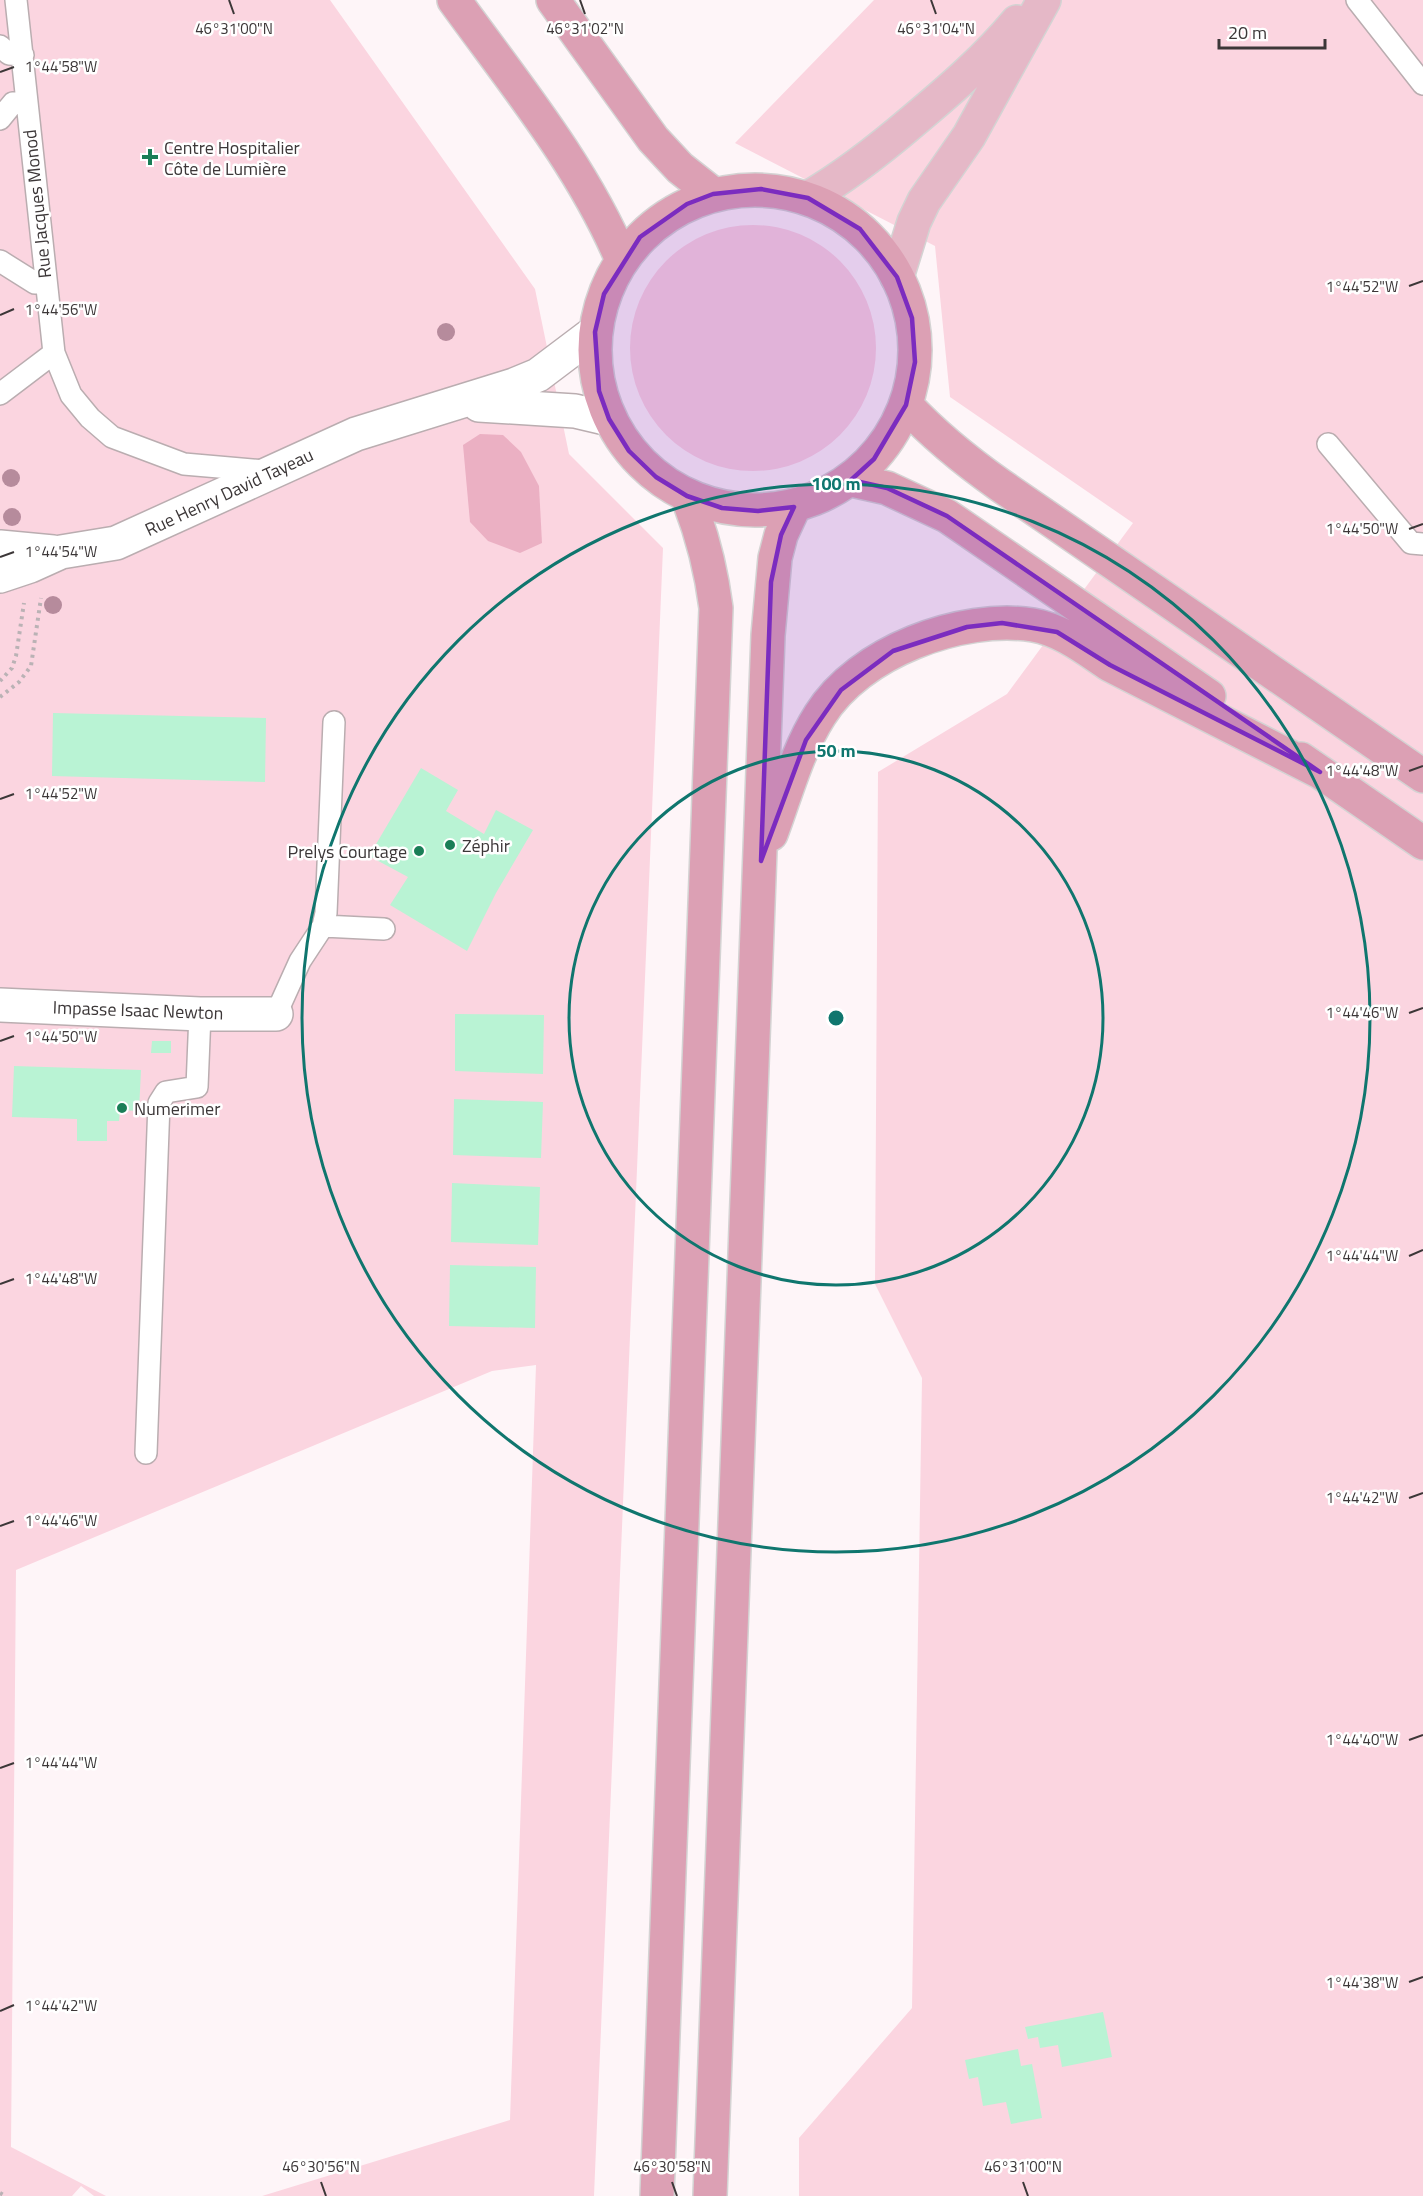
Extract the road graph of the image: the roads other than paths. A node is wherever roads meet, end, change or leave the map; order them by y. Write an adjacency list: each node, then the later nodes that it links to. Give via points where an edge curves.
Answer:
1 (16, 0): 8 (lane, Rue Jacques Monod)
2 (454, 0): 14 (highway, via 590,194)
3 (553, 0): 12 (highway, via 653,139 680,168)
4 (1034, 0): 13 (main road, via 971,72 861,165)
5 (1044, 0): 16 (main road, via 969,136 924,201)
6 (1357, 0): 9 (lane)
7 (0, 46): 8 (lane, via 9,54)
8 (23, 55): 10 (lane, Rue Jacques Monod)
9 (1423, 84)
10 (26, 102): 11 (lane, via 13,104); 17 (lane, Rue Jacques Monod)
11 (0, 119)
12 (713, 194): 13 (highway, via 761,189); 14 (highway, via 662,219 640,237)
13 (808, 198): 16 (highway, via 836,211 860,229 881,251)
14 (622, 260): 18 (highway, via 604,294)
15 (0, 261): 17 (lane, via 35,283)
16 (897, 277): 22 (highway, via 912,318 915,362)
17 (46, 284): 19 (lane, Rue Jacques Monod)
18 (595, 332): 21 (street, Rue Henry David Tayeau, via 538,375); 23 (highway, via 599,391)
19 (54, 353): 20 (lane); 25 (lane, Rue Jacques Monod, via 71,395 112,437 184,464)
20 (0, 394)
21 (457, 404): 23 (street, Rue Henry David Tayeau, via 564,410); 25 (street, Rue Henry David Tayeau, via 356,434)
22 (906, 405): 26 (highway, via 874,459); 35 (highway, via 961,458)
23 (609, 419): 27 (highway, via 629,451 656,477)
24 (1328, 444): 29 (lane, via 1411,543)
25 (274, 471): 31 (street, Rue Henry David Tayeau, via 116,543)
26 (851, 480): 28 (highway); 34 (highway, via 887,488 946,516)
27 (687, 496): 28 (highway, via 722,508 749,511); 44 (highway, via 708,557 716,608)
28 (794, 507): 37 (highway, via 781,536 771,582)
29 (1423, 544)
30 (0, 548): 31 (street)
31 (61, 552): 32 (street, Rue Henry David Tayeau)
32 (0, 576)
33 (334, 722): 38 (lane)
34 (1320, 772): 36 (highway); 37 (highway, via 1110,664 1057,632 1023,624 967,627 893,651 841,690 821,713 806,740)
35 (1423, 776)
36 (1423, 843)
37 (761, 861): 45 (highway)
38 (323, 926): 39 (lane); 42 (lane, via 300,961)
39 (384, 929)
40 (0, 1005): 41 (street, Impasse Isaac Newton)
41 (200, 1014): 42 (street, Impasse Isaac Newton); 43 (lane, via 197,1087 166,1092 159,1102)
42 (276, 1014)
43 (146, 1453)
44 (657, 2196)
45 (710, 2196)

